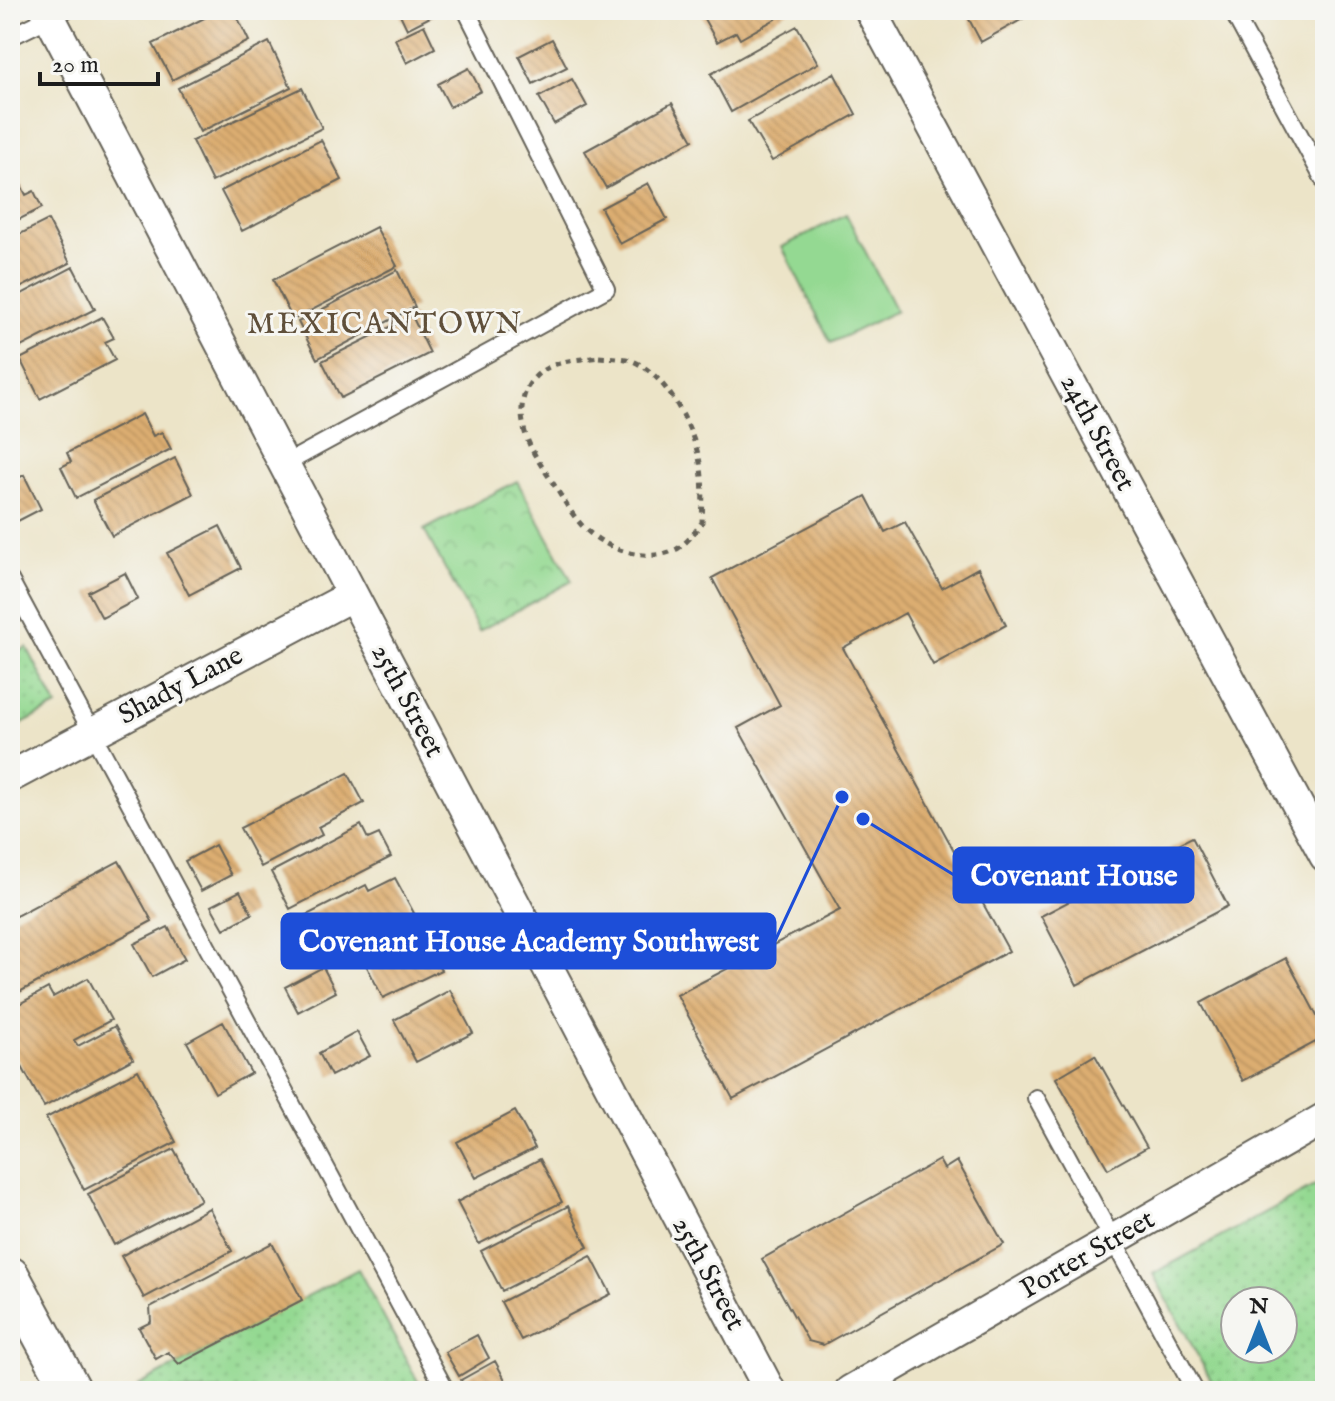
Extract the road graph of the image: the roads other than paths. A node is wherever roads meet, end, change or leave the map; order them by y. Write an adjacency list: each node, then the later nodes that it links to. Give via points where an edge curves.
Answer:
1 (466, 10): 7 (lane, via 606,289)
2 (870, 10): 12 (street, 24th Street)
3 (1232, 10): 6 (lane)
4 (53, 13): 5 (lane); 7 (street, 25th Street)
5 (10, 37)
6 (1325, 182)
7 (283, 465): 9 (street, 25th Street)
8 (10, 580): 10 (lane)
9 (351, 596): 10 (street, Shady Lane); 19 (street, 25th Street)
10 (91, 734): 11 (street, Shady Lane); 18 (lane)
11 (10, 777)
12 (1325, 856)
13 (1036, 1098): 15 (lane)
14 (1325, 1118): 15 (street, Porter Street)
15 (1113, 1241): 20 (street, Porter Street); 21 (lane)
16 (10, 1276): 17 (street)
17 (72, 1391)
18 (446, 1391)
19 (770, 1391)
20 (850, 1391)
21 (1195, 1391)

